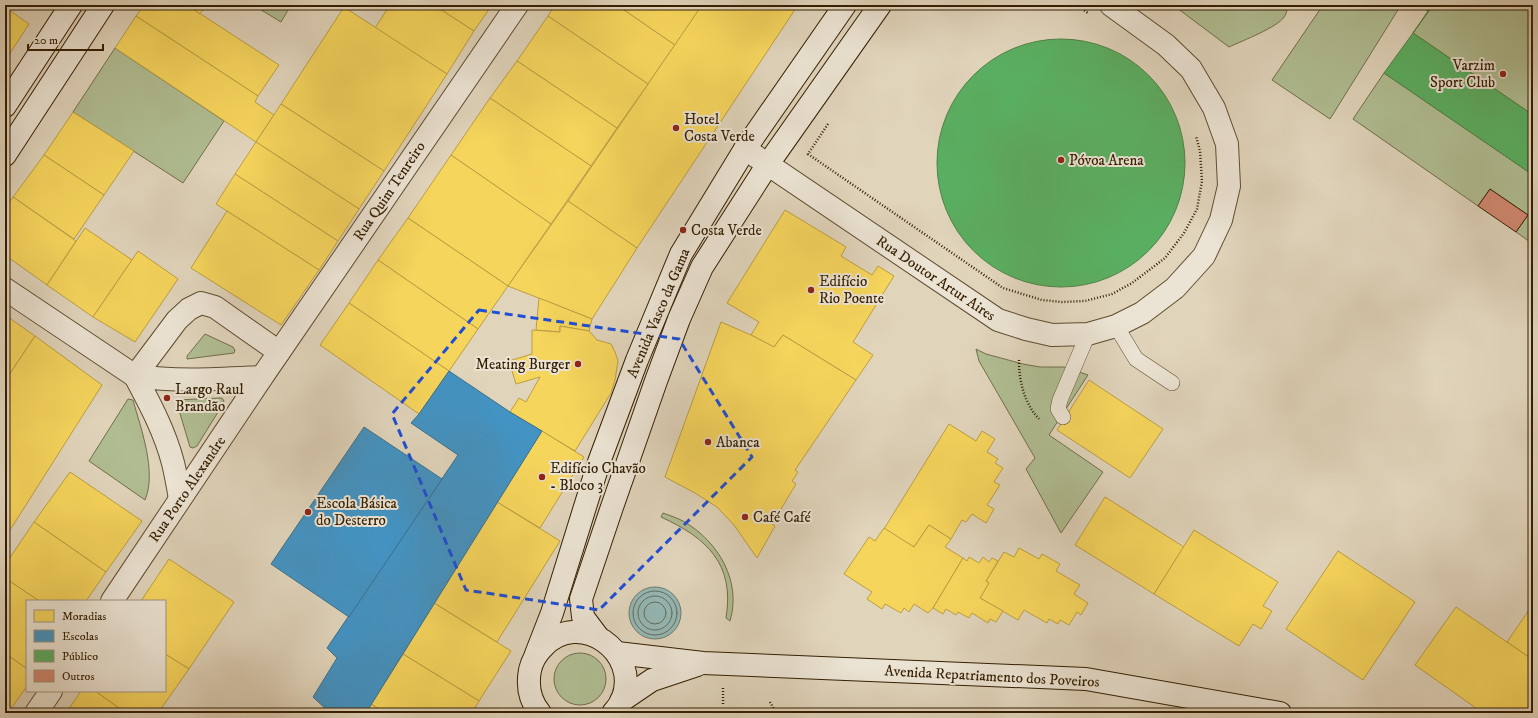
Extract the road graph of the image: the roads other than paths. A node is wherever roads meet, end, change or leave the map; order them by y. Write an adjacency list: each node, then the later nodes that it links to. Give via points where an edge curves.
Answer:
1 (71, 5): 9 (street)
2 (103, 5): 11 (street)
3 (517, 5): 16 (street, Rua Quim Tenreiro)
4 (845, 5): 10 (street, Avenida Vasco da Gama)
5 (858, 5): 8 (street, Avenida Vasco da Gama, via 859,16 828,61)
6 (880, 5): 8 (street, Avenida Vasco da Gama)
7 (1111, 5): 14 (street, Rua Doutor Artur Aires, via 1166,45 1191,69 1214,108 1227,144 1229,186 1221,220 1204,256 1175,288 1142,313)
8 (824, 86): 12 (street, Avenida Vasco da Gama)
9 (5, 106)
10 (745, 149): 12 (street, Rua Doutor Artur Aires); 25 (street, Avenida Vasco da Gama, via 682,254 637,360 599,462 552,613)
11 (5, 155)
12 (768, 164): 15 (street, Rua Doutor Artur Aires, via 998,320 1052,335); 23 (street, Avenida Vasco da Gama, via 702,267 679,319 581,599 583,617)
13 (5, 289): 17 (street)
14 (1116, 326): 15 (street, Rua Doutor Artur Aires); 19 (lane, via 1136,358)
15 (1088, 334): 20 (lane, via 1060,400 1058,408)
16 (279, 352): 17 (street, via 215,307 201,303 189,309 177,320); 18 (street, Rua Quim Tenreiro)
17 (135, 376): 18 (street, via 159,379); 21 (street, via 164,436 173,463)
18 (262, 377): 21 (street, Rua Porto Alexandre)
19 (1172, 383)
20 (1063, 417)
21 (180, 499): 22 (street, Rua Porto Alexandre)
22 (113, 600)
23 (598, 637): 24 (street); 25 (street, via 585,633 558,636 546,643)
24 (617, 653): 26 (street, Avenida Repatriamento dos Poveiros); 29 (street, via 626,677 625,690)
25 (536, 654): 27 (street, Avenida Vasco da Gama, via 528,677)
26 (703, 663): 29 (street, Avenida Repatriamento dos Poveiros, via 652,680); 33 (street, Avenida Repatriamento dos Poveiros, via 1086,678)
27 (529, 689): 31 (street); 32 (street)
28 (50, 692): 30 (street)
29 (617, 707)
30 (36, 713)
31 (520, 713)
32 (540, 713)
33 (1280, 713)

